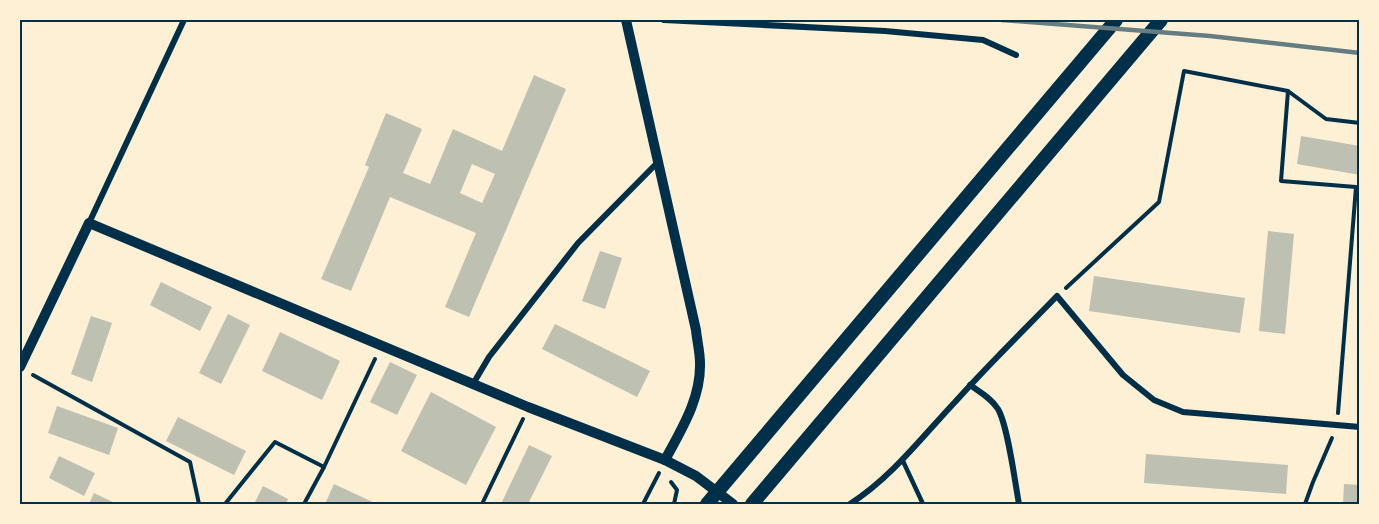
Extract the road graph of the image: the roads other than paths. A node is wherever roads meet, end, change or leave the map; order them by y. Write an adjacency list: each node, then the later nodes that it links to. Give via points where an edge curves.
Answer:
1 (184, 20): 8 (street)
2 (626, 20): 7 (street)
3 (664, 20): 6 (street, via 983,40)
4 (1116, 20): 15 (main road)
5 (1161, 20): 18 (main road)
6 (1016, 55)
7 (657, 163): 10 (street, via 578,243 489,357); 14 (street, via 696,330 700,363 698,390)
8 (89, 223): 9 (street); 10 (street)
9 (20, 367)
10 (473, 384): 14 (street)
11 (970, 385): 12 (street, via 1058,296 1123,375 1154,400 1183,412); 13 (street); 21 (street, via 999,410)
12 (1359, 427)
13 (902, 459): 19 (street, via 869,492); 20 (lane)
14 (665, 460): 15 (street)
15 (718, 492): 16 (main road); 17 (street)
16 (707, 504)
17 (733, 504)
18 (752, 504)
19 (850, 504)
20 (923, 504)
21 (1019, 504)

